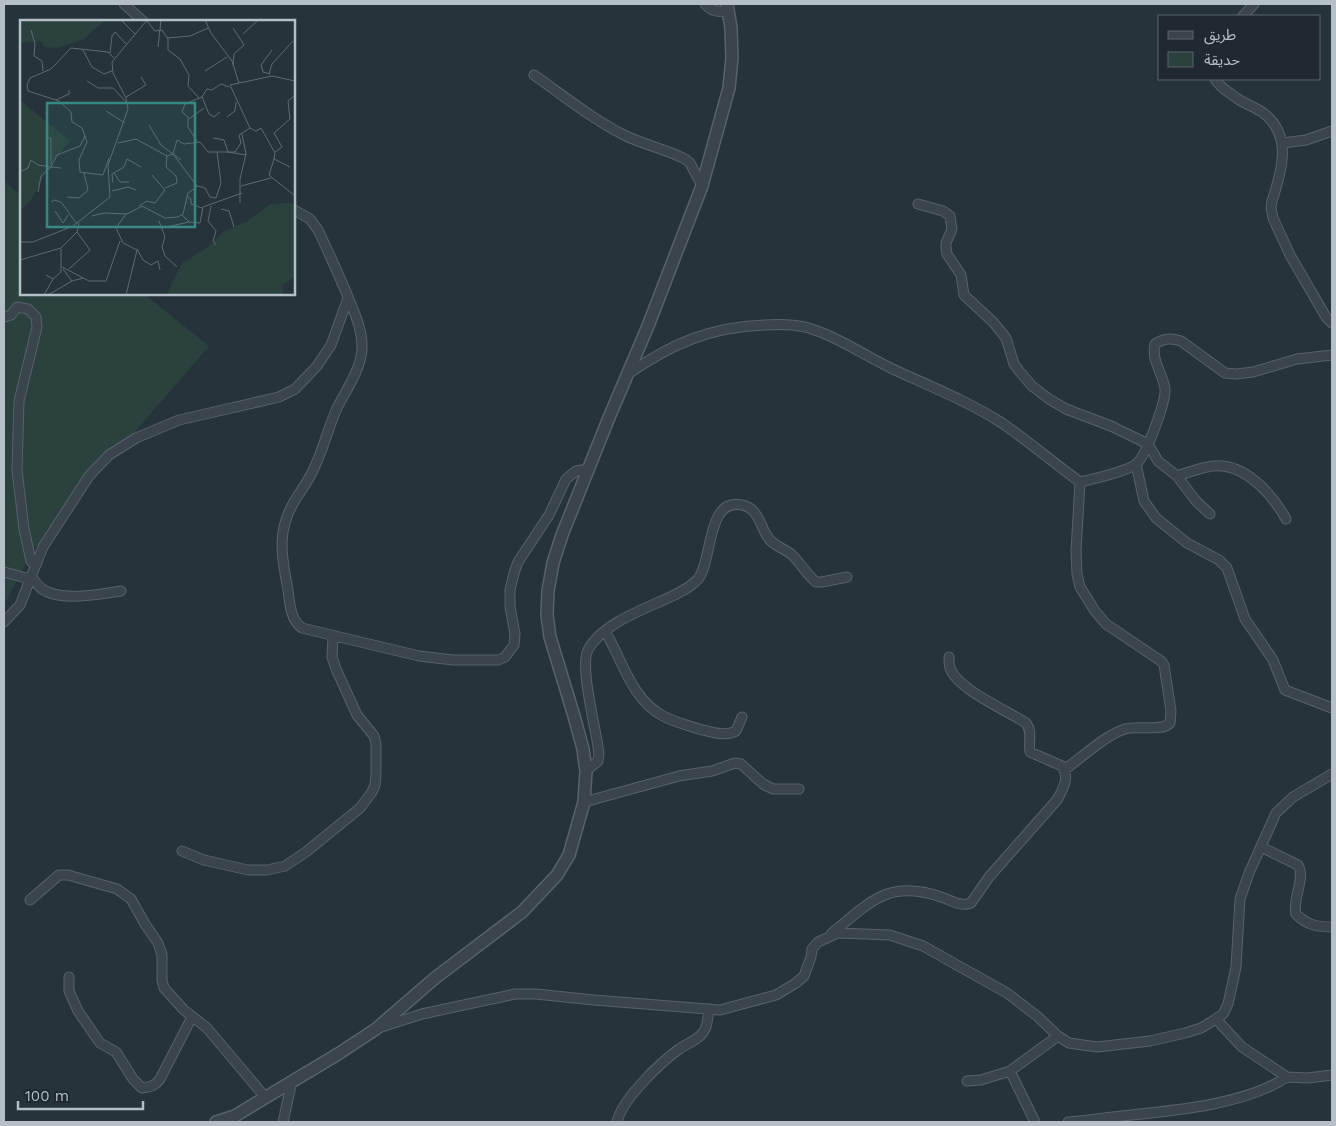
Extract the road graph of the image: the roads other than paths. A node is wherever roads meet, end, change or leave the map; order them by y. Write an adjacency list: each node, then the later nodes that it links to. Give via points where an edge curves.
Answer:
1 (124, 4): 6 (street)
2 (705, 4): 4 (street, via 723,12)
3 (1254, 4): 5 (street)
4 (727, 7): 11 (street, via 732,58 729,88)
5 (1244, 15)
6 (142, 20)
7 (534, 75): 11 (street, via 598,121 635,141 685,159)
8 (1215, 80): 10 (street, via 1262,112)
9 (1332, 131): 10 (street, via 1306,140)
10 (1283, 143): 16 (street, via 1283,158 1271,208 1273,218 1290,254)
11 (702, 186): 18 (street)
12 (918, 204): 19 (street, via 950,216 952,229 946,243 947,254 960,275 964,295 1006,338 1014,364 1032,386 1066,409)
13 (295, 211): 14 (street, via 310,219 318,230)
14 (348, 298): 26 (street, via 331,345 295,389 279,397 179,420 136,438 109,455 89,476 43,547); 33 (street, via 357,315 362,352 315,466 285,520 281,543 294,619 302,628)
15 (4, 317): 26 (street, via 11,315 17,307 28,309 36,317 37,327 19,401 17,470 24,528)
16 (1332, 323)
17 (1332, 355): 19 (street, via 1297,359 1236,374 1225,373 1181,341 1173,338 1160,340 1155,344 1154,353 1165,396)
18 (628, 374): 21 (street); 23 (street, via 678,344 708,333 753,326 806,327 960,400 1000,423)
19 (1148, 444): 20 (street); 22 (street, via 1158,461)
20 (1136, 464): 23 (street); 35 (street, via 1144,501 1156,518 1187,543 1219,560 1227,568 1245,619 1273,660 1286,690)
21 (588, 469): 33 (street, via 576,471 566,479 549,515 518,562 510,590 514,646 505,657 498,660 452,660 419,656); 38 (street, via 553,563 547,615)
22 (1178, 476): 24 (street); 25 (street, via 1219,466 1234,470 1252,479 1271,495)
23 (1080, 482): 37 (street, via 1076,551 1078,580 1106,624 1162,661 1171,711 1170,723 1165,727 1128,728 1115,733)
24 (1210, 514)
25 (1286, 519)
26 (35, 566): 28 (street)
27 (4, 572): 28 (street)
28 (31, 577): 30 (street, via 50,593 80,596); 31 (street, via 20,605)
29 (847, 577): 32 (street, via 816,582 792,555 769,540 756,514 743,505 737,505 724,509 717,518 702,571 695,582)
30 (121, 591)
31 (4, 622)
32 (605, 631): 36 (street, via 637,691 662,716 722,734 736,731); 38 (street, via 587,652 586,673 600,754 598,761)
33 (333, 636): 43 (street, via 332,658 336,669 356,715 374,736 376,775 372,792 360,808 285,866 248,870 204,860)
34 (949, 656): 37 (street, via 951,671 969,689 1029,726 1032,754 1058,763)
35 (1332, 708)
36 (742, 717)
37 (1064, 770): 46 (street, via 1066,781 1057,800 971,902 957,903 931,893 901,890 870,902)
38 (586, 771): 41 (street)
39 (1332, 774): 42 (street, via 1276,812)
40 (799, 789): 41 (street, via 768,787 741,764 735,763)
41 (584, 802): 51 (street, via 569,856 542,892 522,912 435,978)
42 (1261, 847): 45 (street, via 1300,868 1296,914 1309,924); 50 (street, via 1240,899 1232,992 1223,1014)
43 (182, 851)
44 (30, 900): 49 (street, via 59,876 68,875 127,895 158,943 164,988)
45 (1332, 927)
46 (826, 937): 48 (street, via 812,949 804,976 796,983 776,995 720,1010); 52 (street, via 838,933 890,935 922,946 1007,992)
47 (69, 978): 49 (street, via 69,991 78,1011 100,1042 116,1052 142,1088 149,1088 160,1079)
48 (709, 1009): 51 (street, via 515,994 422,1014); 61 (street, via 708,1023 702,1034 671,1055 648,1078 625,1104)
49 (192, 1017): 58 (street, via 207,1028)
50 (1216, 1019): 52 (street, via 1185,1033 1097,1047 1069,1043); 55 (street, via 1242,1047)
51 (376, 1029): 57 (street)
52 (1058, 1036): 53 (street)
53 (1010, 1071): 56 (street); 62 (street)
54 (1332, 1075): 55 (street)
55 (1287, 1077): 63 (street, via 1264,1090 1222,1102 1173,1111)
56 (967, 1081)
57 (292, 1082): 58 (street); 60 (street)
58 (265, 1097): 59 (street, via 235,1116)
59 (216, 1122)
60 (283, 1122)
61 (617, 1122)
62 (1035, 1122)
63 (1068, 1122)

